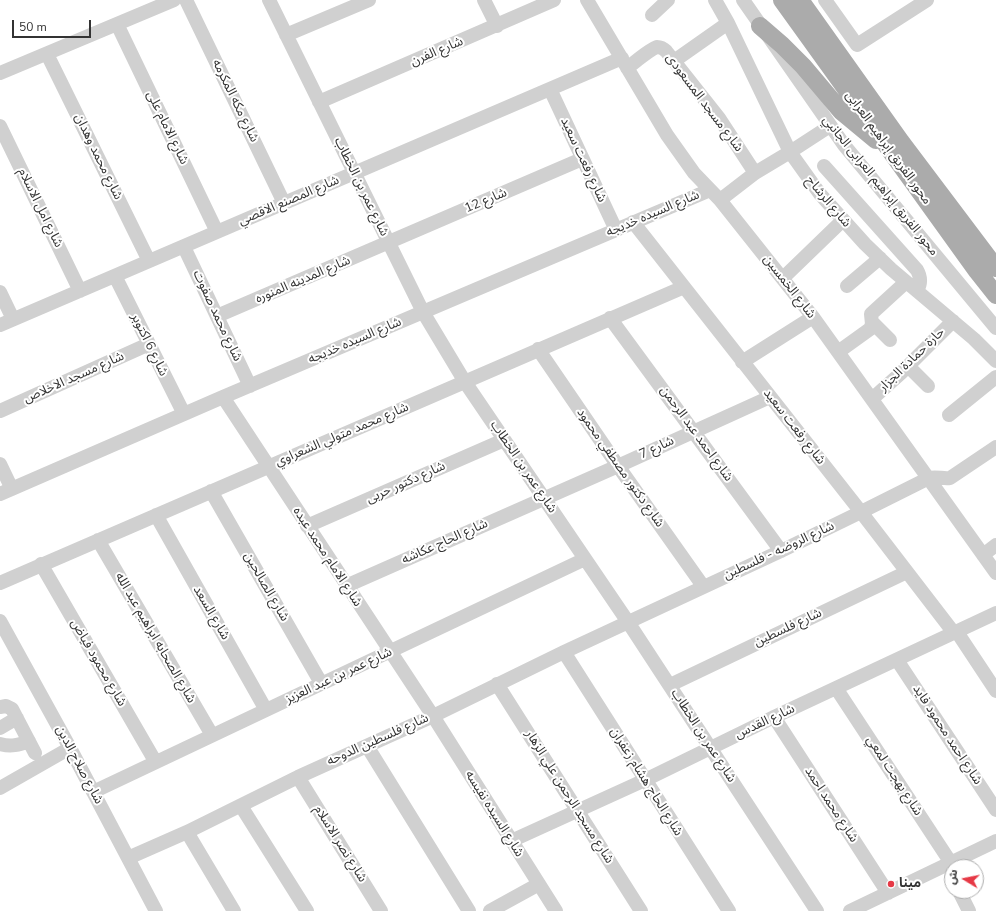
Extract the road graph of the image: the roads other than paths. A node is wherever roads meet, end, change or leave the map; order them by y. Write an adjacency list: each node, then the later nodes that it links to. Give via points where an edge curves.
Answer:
1 (174, 0): 17 (street)
2 (186, 0): 37 (street, شارع مكه المكرمه)
3 (270, 0): 20 (street, شارع عمر بن الخطاب)
4 (369, 0): 20 (street)
5 (484, 0): 18 (street)
6 (554, 0): 18 (street, شارع الفرن)
7 (587, 0): 23 (street, شارع الخمسين)
8 (668, 0): 15 (street)
9 (715, 0): 16 (street, شارع الرشاح)
10 (743, 0): 19 (street, محور الفريق إبراهيم العرابى الجانبي)
11 (782, 0): 29 (main road, محور الفريق إبراهيم العرابى)
12 (800, 0): 46 (main road, محور الفريق إبراهيم العرابى, via 901,142)
13 (824, 0): 14 (street, via 857,45)
14 (927, 0)
15 (652, 15)
16 (728, 23): 22 (street); 30 (street, شارع الرشاح)
17 (117, 24): 21 (street); 41 (street, شارع الامام على)
18 (497, 26): 26 (street, شارع الفرن)
19 (760, 26): 28 (street, محور الفريق إبراهيم العرابى الجانبي); 29 (main road, via 803,66 841,111 863,131)
20 (286, 35): 26 (street, شارع عمر بن الخطاب)
21 (47, 54): 24 (street); 45 (street, شارع محمد وهدان)
22 (674, 61): 23 (street, شارع مسجد المسعودى, via 662,48 657,47); 33 (street, شارع مسجد المسعودى, via 719,118)
23 (624, 63): 25 (street, شارع المصنع الاقصي); 35 (street, شارع الخمسين, via 667,135)
24 (0, 73)
25 (550, 89): 31 (street, شارع رفعت سعيد); 34 (street, شارع المصنع الاقصي)
26 (320, 102): 34 (street, شارع عمر بن الخطاب)
27 (0, 126): 52 (street, شارع امل الاسلام)
28 (830, 126): 30 (street); 63 (street, محور الفريق إبراهيم العرابى الجانبي)
29 (888, 148): 54 (main road, محور الفريق إبراهيم العرابى)
30 (790, 152): 33 (street); 38 (street, شارع الرشاح, via 820,194)
31 (582, 159): 40 (street, شارع رفعت سعيد); 42 (street, شارع 12)
32 (824, 166): 51 (street, via 917,270 920,283)
33 (755, 173): 36 (street)
34 (354, 174): 37 (street, شارع المصنع الاقصي); 42 (street, شارع عمر بن الخطاب)
35 (710, 190): 36 (street, شارع الخمسين); 39 (street, شارع السيده خديجه)
36 (720, 200): 48 (street, شارع الخمسين)
37 (284, 203): 41 (street, شارع المصنع الاقصي)
38 (843, 220): 44 (street, شارع الرشاح); 48 (street)
39 (633, 222): 40 (street, شارع السيده خديجه); 50 (street, شارع رفعت سعيد)
40 (616, 230): 55 (street, شارع السيده خديجه)
41 (217, 232): 43 (street, شارع المصنع الاقصي)
42 (389, 243): 55 (street, شارع عمر بن الخطاب); 56 (street, شارع المدينه المنوره)
43 (184, 247): 45 (street, شارع المصنع الاقصي); 56 (street, شارع محمد صفوت)
44 (880, 258): 49 (street); 51 (street, شارع الرشاح)
45 (149, 261): 47 (street, شارع المصنع الاقصي)
46 (996, 268)
47 (115, 276): 52 (street, شارع المصنع الاقصي); 65 (street, شارع 6 اكتوبر)
48 (783, 278): 57 (street, شارع الخمسين)
49 (847, 286)
50 (684, 287): 58 (street, شارع محمد متولي الشعراوي); 69 (street, شارع رفعت سعيد)
51 (912, 287): 60 (street, شارع الرشاح); 61 (street, via 871,314)
52 (80, 291): 59 (street, شارع المصنع الاقصي)
53 (0, 292): 59 (street)
54 (996, 295)
55 (423, 312): 72 (street, شارع عمر بن الخطاب); 73 (street, شارع السيده خديجه)
56 (217, 316): 73 (street, شارع محمد صفوت)
57 (813, 317): 67 (street, شارع الخمسين); 69 (street)
58 (610, 318): 66 (street, شارع محمد متولي الشعراوي); 81 (street, شارع احمد عبد الرحمن)
59 (13, 319): 62 (street, شارع المصنع الاقصي)
60 (953, 321): 68 (street, شارع الرشاح); 70 (street, حارة حمادة الجزار)
61 (872, 322): 64 (street); 67 (street, via 870,329)
62 (0, 325)
63 (996, 328)
64 (890, 340)
65 (149, 344): 78 (street, شارع مسجد الاخلاص); 79 (street, شارع 6 اكتوبر)
66 (538, 349): 72 (street, شارع محمد متولي الشعراوي); 86 (street, شارع دكتور مصطفي محمود)
67 (838, 352): 77 (street, شارع الخمسين)
68 (996, 361)
69 (742, 362): 76 (street, شارع رفعت سعيد)
70 (908, 366): 74 (street); 77 (street, حارة حمادة الجزار)
71 (996, 378): 80 (street)
72 (465, 382): 82 (street, شارع عمر بن الخطاب); 85 (street, شارع محمد متولي الشعراوي)
73 (250, 386): 75 (street, شارع السيده خديجه)
74 (928, 386)
75 (223, 397): 79 (street, شارع السيده خديجه); 85 (street, شارع الامام محمد عبده)
76 (770, 397): 81 (street, شارع 7); 91 (street, شارع رفعت سعيد)
77 (872, 399): 87 (street, شارع الخمسين)
78 (0, 411)
79 (184, 414): 89 (street, شارع السيده خديجه)
80 (948, 415)
81 (693, 431): 86 (street, شارع 7); 96 (street, شارع احمد عبد الرحمن)
82 (504, 440): 90 (street, شارع عمر بن الخطاب); 93 (street, شارع دكتور حربى)
83 (996, 447): 87 (street, via 950,478)
84 (0, 464): 89 (street)
85 (269, 466): 88 (street, شارع محمد متولي الشعراوي); 93 (street, شارع الامام محمد عبده)
86 (618, 466): 90 (street, شارع 7); 104 (street, شارع دكتور مصطفي محمود)
87 (929, 478): 91 (street, شارع الروضه - فلسطين); 97 (street, شارع الخمسين)
88 (211, 491): 92 (street, شارع محمد متولي الشعراوي); 112 (street, شارع الصالحين)
89 (6, 492)
90 (544, 498): 98 (street, شارع عمر بن الخطاب); 103 (street, شارع الحاج عكاشه)
91 (861, 512): 96 (street, شارع الروضه - فلسطين); 100 (street, شارع رفعت سعيد)
92 (156, 516): 94 (street, شارع محمد متولي الشعراوي); 118 (street, شارع السعد)
93 (307, 526): 103 (street, شارع الامام محمد عبده)
94 (98, 540): 99 (street, شارع محمد متولي الشعراوي); 123 (street, شارع الصحابه ابراهيم عبد الله)
95 (996, 545): 97 (street)
96 (781, 550): 104 (street, شارع الروضه - فلسطين)
97 (983, 555): 101 (street, شارع الخمسين)
98 (585, 560): 107 (street, شارع عمر بن الخطاب); 109 (street, شارع عمر بن عبد العزيز)
99 (41, 564): 102 (street, شارع محمد متولي الشعراوي); 128 (street, شارع محمود فياض)
100 (907, 572): 108 (street, شارع رفعت سعيد); 114 (street, شارع فلسطين)
101 (996, 573)
102 (0, 583)
103 (346, 586): 109 (street, شارع الامام محمد عبده)
104 (703, 586): 107 (street, شارع الروضه - فلسطين)
105 (996, 613): 108 (street, شارع القدس)
106 (0, 621): 126 (street, شارع صلاح الدين)
107 (628, 622): 110 (street, شارع فلسطين الدوحه); 114 (street, شارع عمر بن الخطاب)
108 (955, 632): 111 (street, شارع القدس); 116 (street, شارع رفعت سعيد)
109 (390, 652): 112 (street, شارع عمر بن عبد العزيز); 119 (street, شارع الامام محمد عبده)
110 (564, 652): 113 (street, شارع فلسطين الدوحه); 130 (street, شارع الحاج هشام زعفران)
111 (897, 660): 115 (street, شارع القدس); 134 (street, شارع احمد محمود فايد)
112 (321, 683): 118 (street, شارع عمر بن عبد العزيز)
113 (497, 684): 119 (street, شارع فلسطين الدوحه); 135 (street, شارع مسجد الرحمن علي الزهار)
114 (670, 685): 127 (street, شارع عمر بن الخطاب)
115 (836, 688): 121 (street, شارع القدس); 140 (street, شارع بهجت لمعي)
116 (996, 691)
117 (0, 708): 120 (street, via 10,707)
118 (266, 710): 123 (street, شارع عمر بن عبد العزيز)
119 (433, 716): 125 (street, شارع فلسطين الدوحه); 137 (street, شارع السيده نفيسه)
120 (17, 718): 122 (street); 124 (street, via 32,747)
121 (774, 718): 127 (street, شارع القدس); 144 (street, شارع محمد احمد)
122 (0, 728)
123 (212, 735): 128 (street, شارع عمر بن عبد العزيز)
124 (0, 744)
125 (367, 746): 129 (street, شارع فلسطين الدوحه); 150 (street)
126 (70, 748): 131 (street); 132 (street, شارع صلاح الدين)
127 (711, 748): 130 (street, شارع القدس); 155 (street, شارع عمر بن الخطاب)
128 (155, 762): 132 (street, شارع عمر بن عبد العزيز)
129 (298, 777): 133 (street, شارع فلسطين الدوحه); 149 (street, شارع نصر الاسلام)
130 (645, 780): 135 (street, شارع القدس); 154 (street, شارع الحاج هشام زعفران)
131 (0, 788)
132 (93, 792): 139 (street, شارع صلاح الدين)
133 (241, 806): 136 (street, شارع فلسطين الدوحه); 148 (street)
134 (996, 810)
135 (578, 811): 137 (street, شارع القدس); 153 (street, شارع مسجد الرحمن علي الزهار)
136 (187, 832): 139 (street, شارع فلسطين الدوحه); 147 (street)
137 (511, 841): 143 (street, شارع السيده نفيسه)
138 (996, 841): 141 (street)
139 (128, 858): 146 (street, شارع صلاح الدين)
140 (944, 859)
141 (965, 859)
142 (944, 870): 144 (street)
143 (539, 884): 151 (street); 152 (street, شارع السيده نفيسه)
144 (888, 893): 156 (street)
145 (963, 899): 157 (street)
146 (156, 911)
147 (234, 911)
148 (307, 911)
149 (381, 911)
150 (470, 911)
151 (490, 911)
152 (556, 911)
153 (641, 911)
154 (729, 911)
155 (817, 911)
156 (850, 911)
157 (969, 911)

